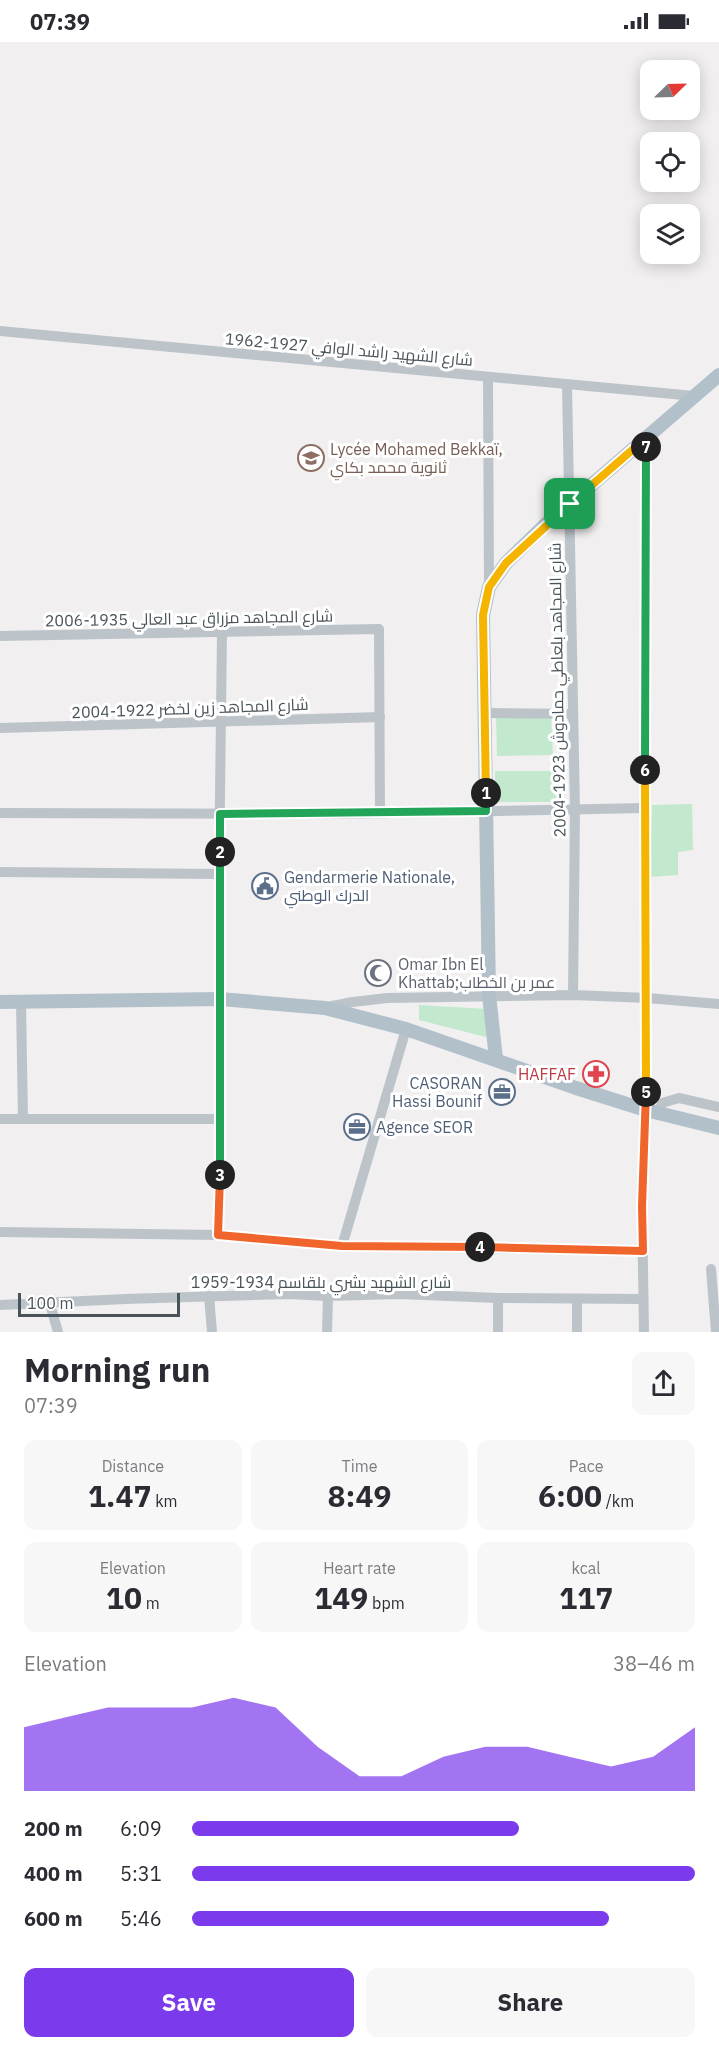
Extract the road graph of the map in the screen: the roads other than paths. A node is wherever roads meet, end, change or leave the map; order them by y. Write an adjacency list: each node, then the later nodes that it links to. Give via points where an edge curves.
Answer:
1 (0, 332): 3 (street, شارع الشهيد راشد الوافي 1927-1962)
2 (719, 375): 5 (main road)
3 (488, 377): 4 (street, شارع الشهيد راشد الوافي 1927-1962); 8 (street)
4 (567, 385): 5 (street, شارع الشهيد راشد الوافي 1927-1962); 7 (street, شارع المجاهد بلعاطي حمادوش 1923-2004)
5 (694, 396): 6 (main road)
6 (646, 438): 7 (main road); 16 (street)
7 (570, 504): 8 (main road, via 506,563); 12 (street, شارع المجاهد بلعاطي حمادوش 1923-2004)
8 (489, 587): 11 (main road, via 483,615)
9 (222, 633): 10 (street, شارع المجاهد مزراق عبد العالي 1935-2006); 13 (street, شارع المجاهد مزراق عبد العالي 1935-2006, via 379,629); 14 (street)
10 (0, 636)
11 (485, 713): 12 (street); 18 (main road)
12 (572, 714): 17 (street, شارع المجاهد بلعاطي حمادوش 1923-2004)
13 (380, 717): 14 (street, شارع المجاهد زين لخضر 1922-2004); 20 (street)
14 (221, 722): 15 (street, شارع المجاهد زين لخضر 1922-2004); 21 (street)
15 (0, 728)
16 (645, 808): 17 (street); 26 (street)
17 (575, 810): 18 (street); 24 (street, شارع المجاهد بلعاطي حمادوش 1923-2004)
18 (486, 811): 20 (street); 25 (main road)
19 (0, 813): 21 (street)
20 (380, 813): 21 (street)
21 (220, 814): 23 (street)
22 (0, 872): 23 (street)
23 (219, 874): 27 (street)
24 (573, 995): 25 (street); 26 (street)
25 (489, 997): 31 (street, via 387,998); 33 (main road)
26 (647, 998): 30 (street); 35 (street)
27 (220, 999): 29 (main road); 31 (main road); 38 (street)
28 (0, 1002): 29 (main road)
29 (21, 1002): 37 (street)
30 (719, 1004)
31 (325, 1008): 32 (main road)
32 (406, 1029): 33 (main road); 42 (street)
33 (495, 1059): 35 (main road)
34 (719, 1107): 35 (street, via 679,1098 662,1103)
35 (653, 1111): 39 (main road); 43 (street, via 643,1166)
36 (0, 1119): 37 (street)
37 (23, 1119): 38 (street)
38 (219, 1119): 41 (street)
39 (719, 1128)
40 (0, 1232): 41 (street)
41 (218, 1235): 42 (street)
42 (342, 1246): 43 (street)
43 (643, 1251): 48 (street)
44 (711, 1269): 58 (street)
45 (208, 1296): 46 (street, شارع الشهيد بشري بلقاسم 1934-1959); 50 (street, شارع الشهيد بشري بلقاسم 1934-1959); 53 (street)
46 (328, 1296): 47 (street, شارع الشهيد بشري بلقاسم 1934-1959); 54 (street)
47 (498, 1298): 49 (street, شارع الشهيد بشري بلقاسم 1934-1959); 55 (street)
48 (643, 1299): 49 (street, شارع الشهيد بشري بلقاسم 1934-1959); 57 (street)
49 (578, 1300): 56 (street)
50 (50, 1304): 51 (street, شارع الشهيد بشري بلقاسم 1934-1959); 52 (street)
51 (0, 1305)
52 (58, 1332)
53 (212, 1332)
54 (327, 1332)
55 (498, 1332)
56 (577, 1332)
57 (644, 1332)
58 (716, 1332)

